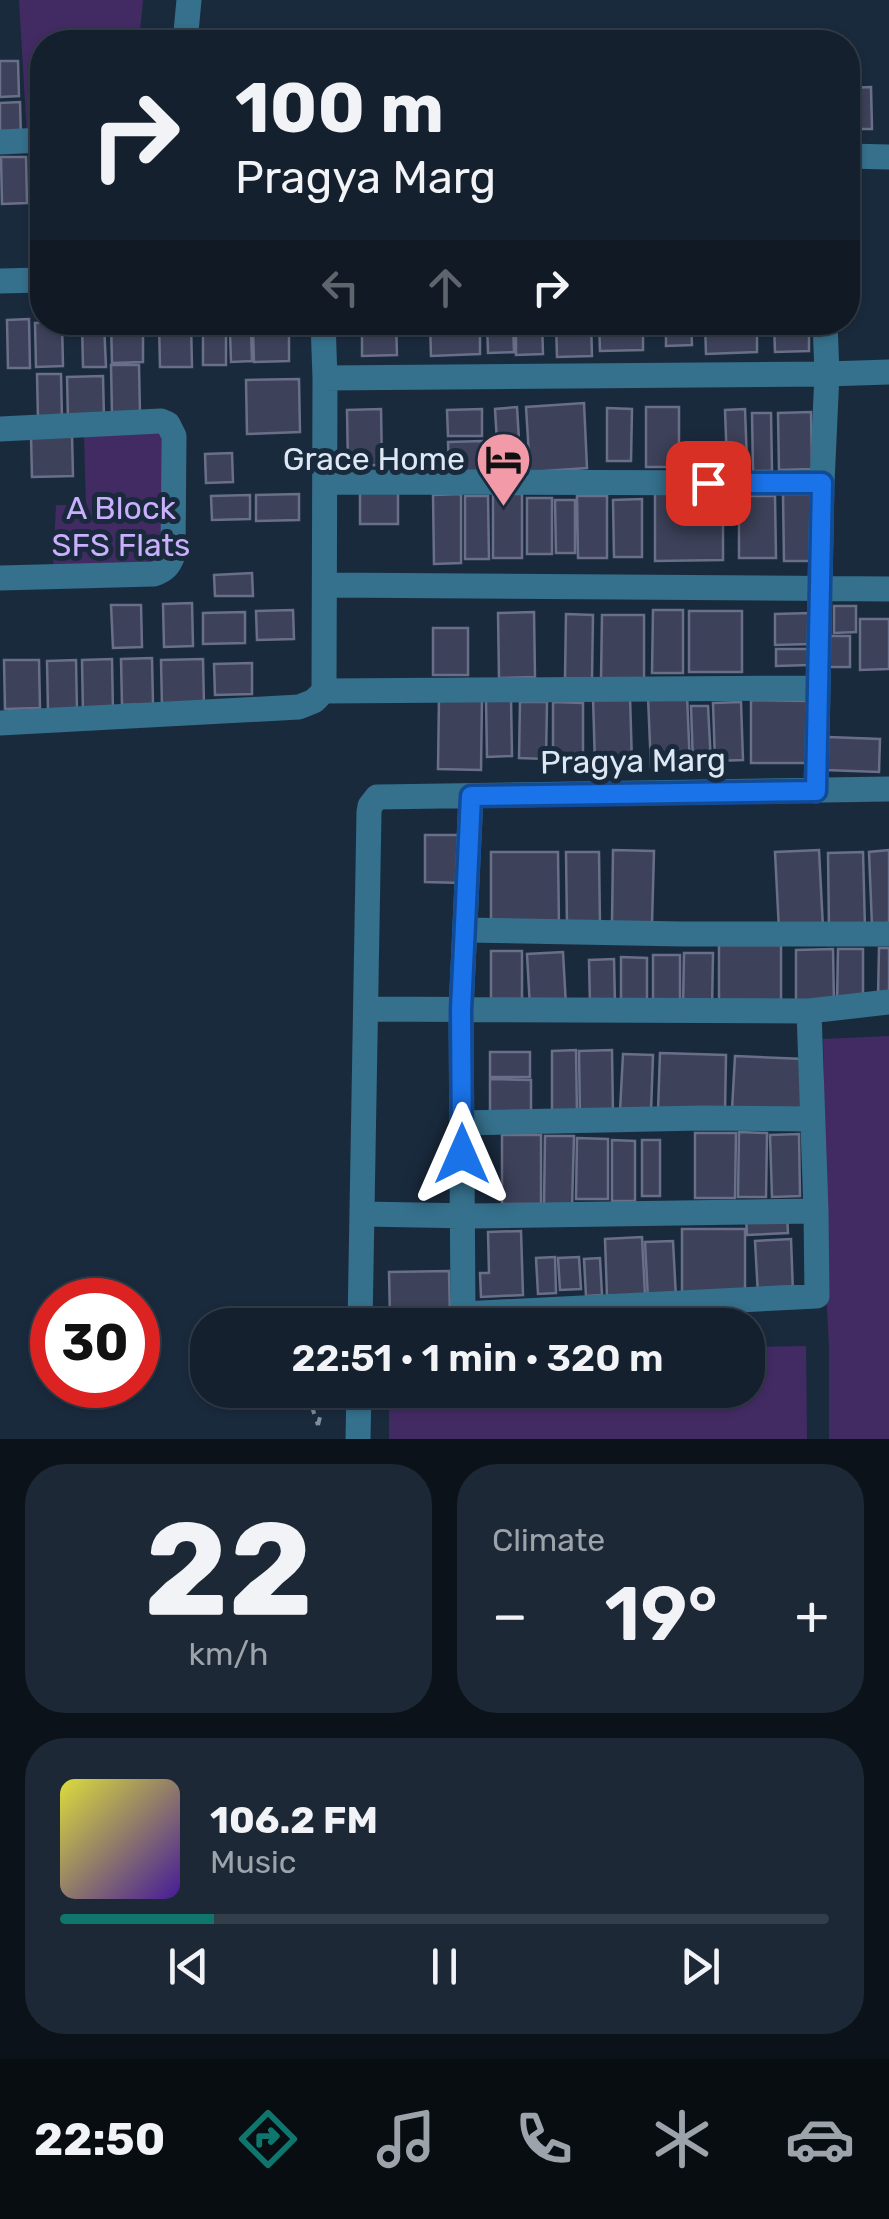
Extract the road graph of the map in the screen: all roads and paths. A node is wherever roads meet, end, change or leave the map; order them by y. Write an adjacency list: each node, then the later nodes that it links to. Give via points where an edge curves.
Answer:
1 (189, 0): 2 (street)
2 (186, 30)
3 (30, 141): 4 (street)
4 (0, 142)
5 (860, 156): 6 (street)
6 (889, 157)
7 (30, 281): 8 (street)
8 (0, 282)
9 (323, 335): 13 (street)
10 (825, 335): 12 (street)
11 (889, 372): 12 (street)
12 (826, 374): 13 (street); 16 (street)
13 (326, 378): 15 (street)
14 (0, 430): 17 (street, via 161,421 174,436 173,555 163,571)
15 (326, 482): 16 (street); 18 (street)
16 (822, 483): 19 (street)
17 (0, 578)
18 (325, 585): 19 (street); 22 (street)
19 (820, 588): 20 (street); 21 (street)
20 (889, 589)
21 (817, 688): 22 (street); 25 (street)
22 (324, 691): 23 (street, via 299,708)
23 (0, 723)
24 (889, 789): 25 (street, Pragya Marg)
25 (816, 791): 26 (street, Pragya Marg)
26 (471, 796): 27 (street); 30 (street, Pragya Marg, via 377,797 370,806)
27 (465, 930): 28 (street); 31 (street)
28 (889, 934)
29 (889, 1002): 32 (street)
30 (366, 1009): 31 (street); 36 (street)
31 (461, 1010): 32 (street); 34 (street)
32 (809, 1010): 33 (street)
33 (811, 1119): 34 (street); 35 (street)
34 (462, 1123): 37 (street)
35 (816, 1210): 37 (street); 37 (street, via 818,1296 462,1314)
36 (363, 1214): 37 (street); 38 (street)
37 (462, 1216)
38 (360, 1308)
39 (313, 1408): 40 (path, via 318,1425)
40 (322, 1408)
41 (359, 1408): 42 (street)
42 (358, 1439)

